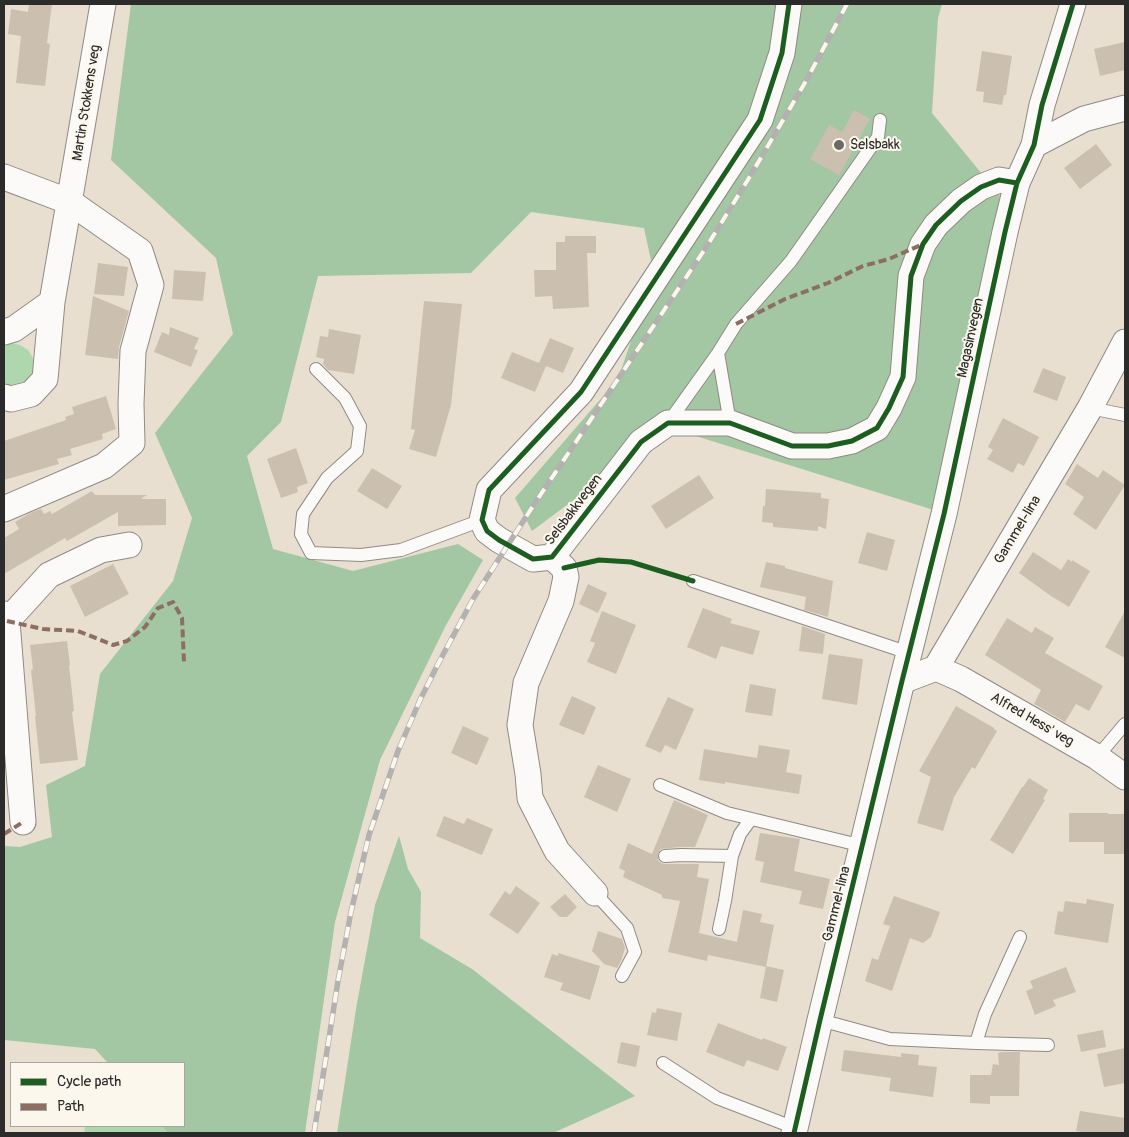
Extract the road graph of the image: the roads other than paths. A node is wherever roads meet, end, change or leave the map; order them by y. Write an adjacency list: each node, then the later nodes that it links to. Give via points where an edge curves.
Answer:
1 (103, 4): 9 (street, Martin Stokkens veg)
2 (789, 4): 21 (street, via 782,53 760,120 581,392 489,490)
3 (1073, 4): 6 (street, Magasinvegen, via 1042,105)
4 (1125, 108): 6 (street, via 1084,119)
5 (880, 120): 13 (lane, via 878,136 791,261 736,324)
6 (1034, 145): 8 (street, Magasinvegen)
7 (4, 177): 9 (street)
8 (1018, 183): 19 (street, via 999,180 981,187 936,225 923,244 911,276 903,377 877,428 852,440 828,446 792,446); 26 (street, Magasinvegen, via 944,514)
9 (70, 202): 10 (street, Martin Stokkens veg); 20 (street, via 140,251 151,285 133,351 132,443 104,466)
10 (52, 302): 11 (street, via 14,329); 15 (street, Martin Stokkens veg, via 45,379 31,394 11,399)
11 (4, 332)
12 (1125, 342): 16 (street, Gammel-lina)
13 (718, 353): 18 (lane); 19 (lane)
14 (316, 369): 21 (lane, via 345,398 360,426 357,451 327,478 303,514 301,534 311,553 361,555 401,550)
15 (4, 397)
16 (1090, 408): 17 (lane); 27 (street, Gammel-lina)
17 (1125, 415)
18 (668, 423): 19 (street); 23 (street, Selsbakkvegen, via 641,442)
19 (730, 423)
20 (4, 509)
21 (482, 520): 23 (street, Selsbakkvegen, via 487,531 533,559)
22 (129, 545): 25 (street, via 101,550 49,575)
23 (552, 557): 38 (street, via 564,568 566,577 561,600 526,682 520,725 530,798 558,851)
24 (693, 581): 26 (lane)
25 (6, 618): 34 (street)
26 (909, 653): 28 (street, Magasinvegen)
27 (936, 668): 28 (street); 30 (street, Alfred Hess' veg)
28 (902, 681): 35 (street, Gammel-lina)
29 (1125, 724): 30 (lane)
30 (1097, 757): 31 (street, Alfred Hess' veg)
31 (1125, 777)
32 (660, 785): 33 (lane)
33 (751, 819): 35 (lane); 37 (lane, via 740,834)
34 (23, 822)
35 (863, 846): 42 (street, Gammel-lina)
36 (665, 856): 37 (lane)
37 (732, 856): 39 (lane)
38 (595, 892): 41 (lane, via 627,928 635,952)
39 (719, 928)
40 (1020, 937): 43 (lane, via 985,1014)
41 (622, 976)
42 (820, 1020): 43 (lane, via 890,1039); 46 (street, Gammel-lina)
43 (976, 1043): 44 (lane)
44 (1048, 1045)
45 (663, 1063): 46 (lane, Gammel-lina, via 717,1098)
46 (795, 1131)

